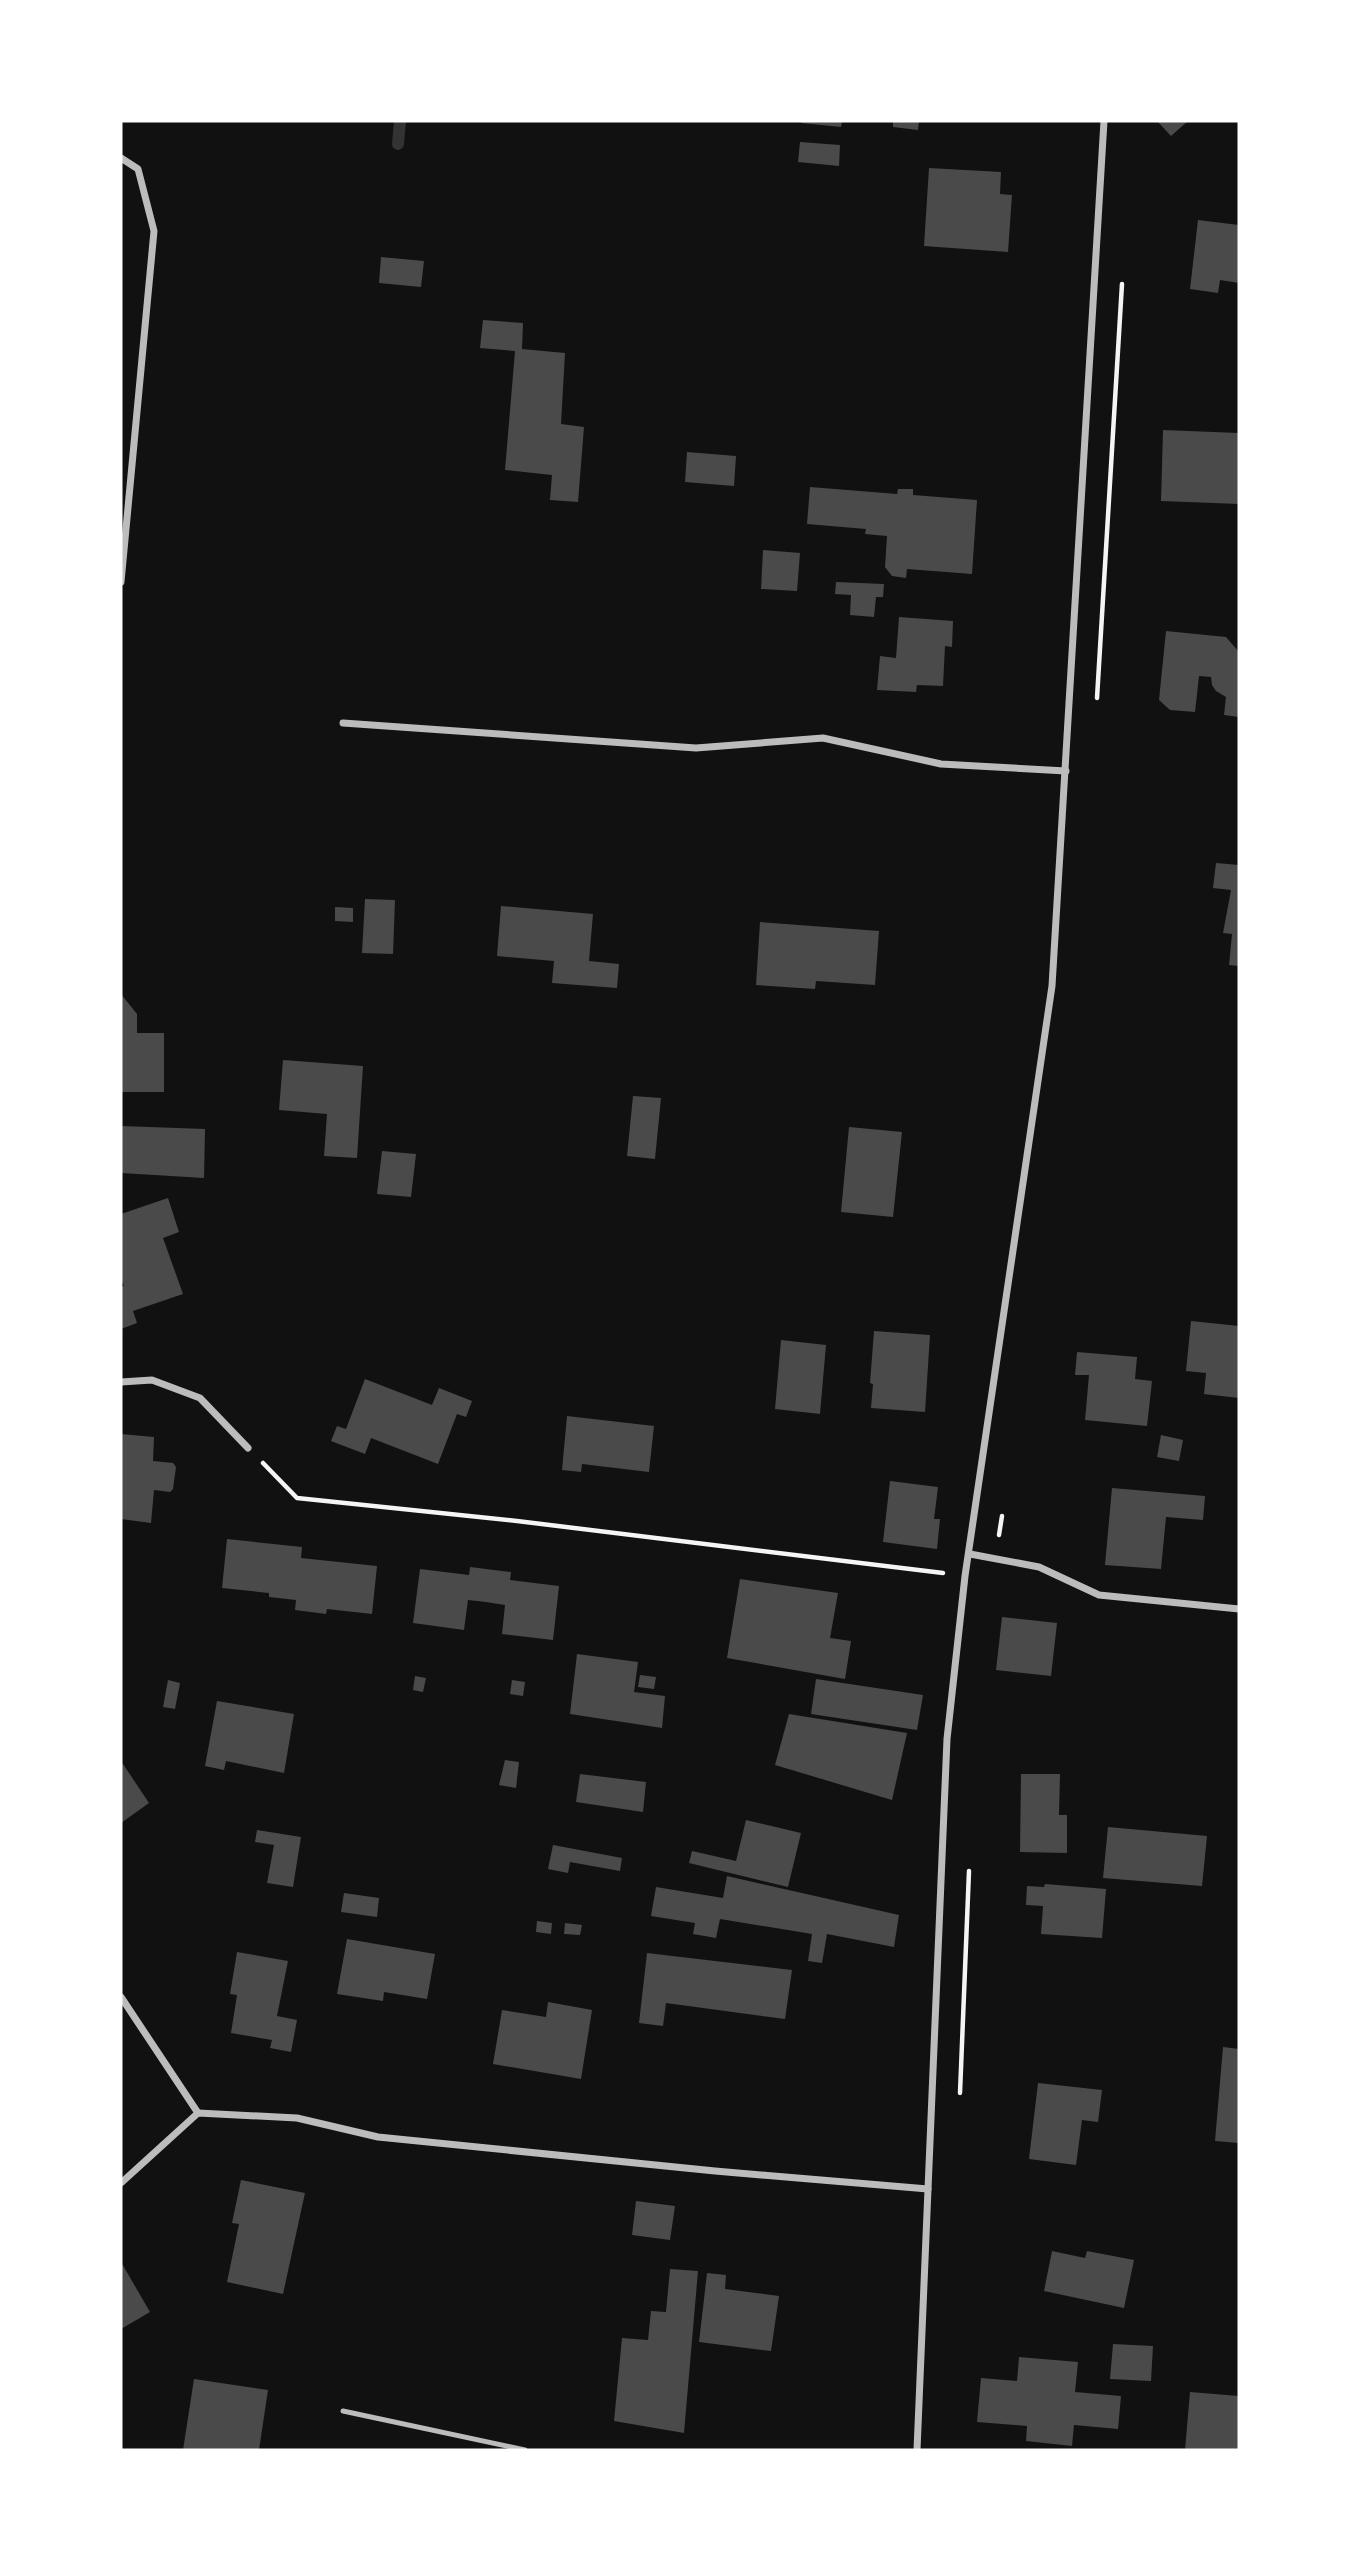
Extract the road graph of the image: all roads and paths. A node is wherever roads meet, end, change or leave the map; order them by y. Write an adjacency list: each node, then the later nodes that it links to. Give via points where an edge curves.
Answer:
1 (1104, 121): 5 (street)
2 (121, 158): 3 (street, via 138,169 154,231)
3 (121, 582)
4 (343, 723): 5 (street, via 696,748 823,738 941,764)
5 (1066, 771): 8 (street, via 1052,986)
6 (121, 1382): 7 (street, via 152,1380 200,1398)
7 (248, 1448): 9 (path, via 297,1498)
8 (970, 1554): 9 (street); 10 (street, via 1039,1567 1099,1595)
9 (965, 1576): 14 (street, via 947,1739)
10 (1239, 1609)
11 (121, 1997): 12 (street)
12 (198, 2113): 13 (street); 14 (street, via 298,2118 379,2137)
13 (121, 2183)
14 (928, 2189): 17 (street)
15 (343, 2411): 16 (lane)
16 (525, 2450)
17 (917, 2450)

